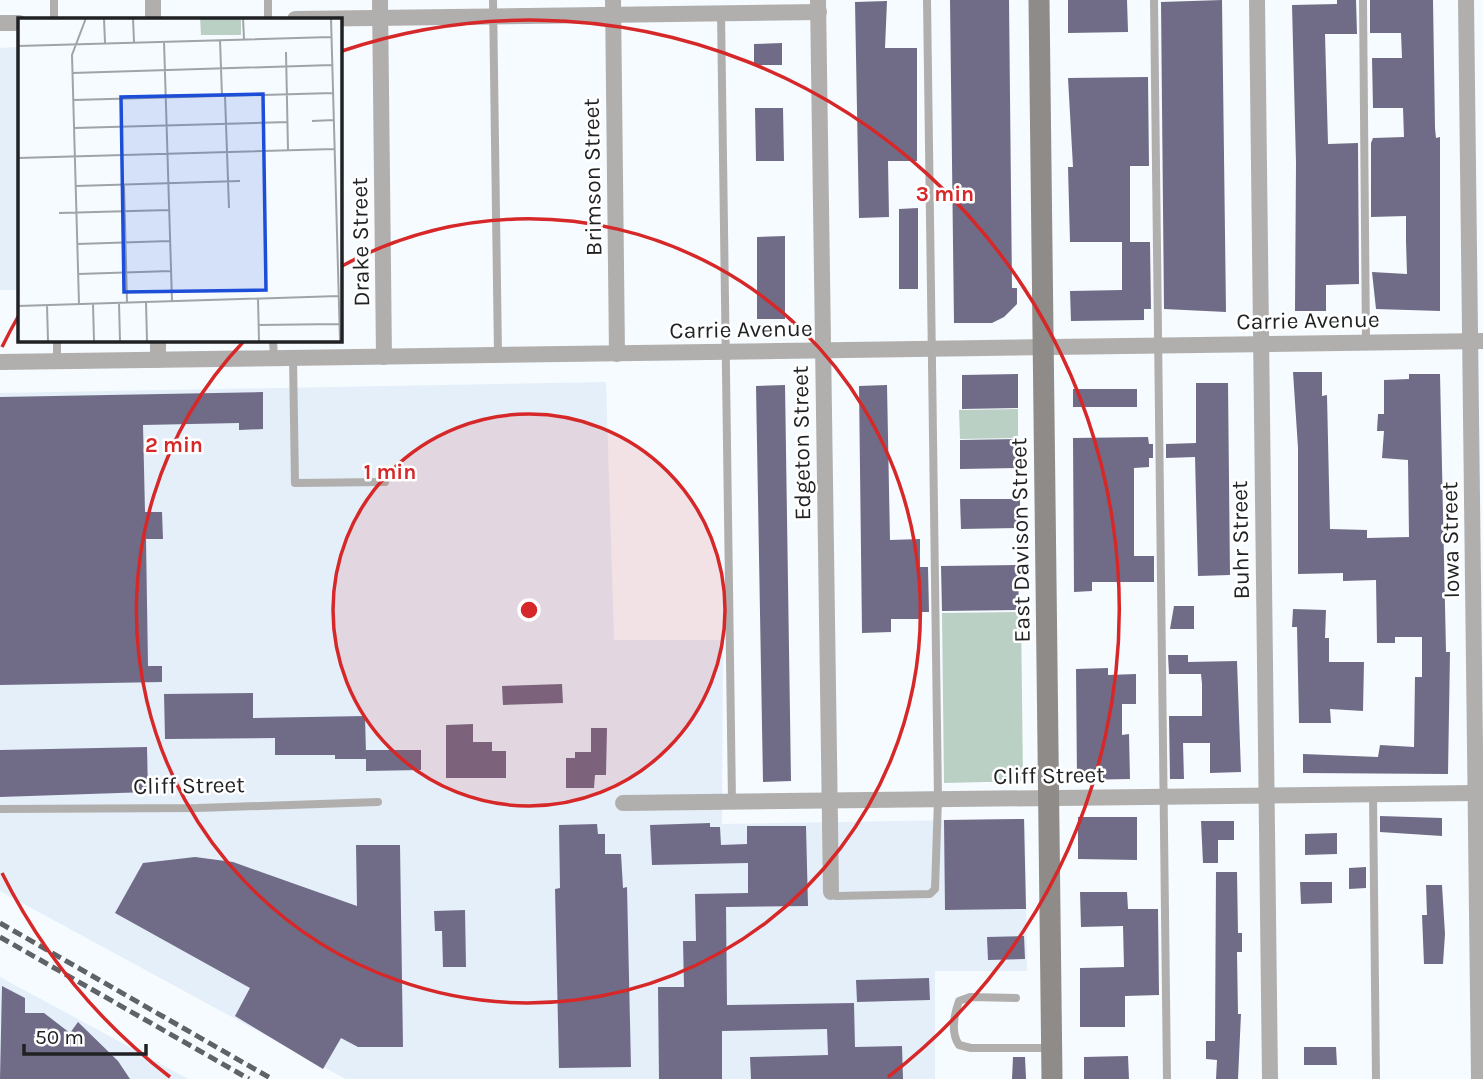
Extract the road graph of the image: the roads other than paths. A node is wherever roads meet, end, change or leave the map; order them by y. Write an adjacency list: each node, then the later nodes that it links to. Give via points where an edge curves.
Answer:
1 (54, 0): 15 (lane)
2 (153, 0): 16 (street)
3 (268, 0): 17 (lane)
4 (380, 0): 19 (street, Drake Street)
5 (927, 0): 30 (lane)
6 (1040, 0): 29 (main road, East Davison Street)
7 (1154, 0): 28 (lane)
8 (1257, 0): 27 (street, Buhr Street)
9 (1363, 0): 26 (lane)
10 (1466, 0): 25 (street, Iowa Street)
11 (818, 6): 14 (street); 31 (street, Edgeton Street)
12 (613, 7): 13 (street); 14 (street); 33 (street, Brimson Street)
13 (493, 8): 19 (street); 34 (lane)
14 (721, 13): 32 (lane)
15 (54, 18)
16 (153, 18)
17 (268, 18)
18 (341, 18): 19 (street)
19 (380, 18): 35 (street, Drake Street)
20 (0, 23): 21 (street)
21 (18, 23)
22 (57, 341): 39 (lane)
23 (158, 341): 38 (street)
24 (273, 341): 36 (lane)
25 (1476, 341): 26 (street, Carrie Avenue); 42 (street, Iowa Street)
26 (1366, 342): 27 (street, Carrie Avenue)
27 (1261, 344): 28 (street, Carrie Avenue); 46 (street, Buhr Street)
28 (1158, 345): 29 (street, Carrie Avenue); 47 (lane)
29 (1044, 347): 30 (street, Carrie Avenue); 48 (main road, East Davison Street)
30 (930, 349): 31 (street, Carrie Avenue); 49 (lane)
31 (823, 351): 32 (street, Carrie Avenue); 50 (street, Edgeton Street)
32 (724, 352): 33 (street, Carrie Avenue); 52 (lane)
33 (617, 354): 34 (street, Carrie Avenue)
34 (498, 355): 35 (street, Carrie Avenue)
35 (384, 357): 37 (street, Carrie Avenue)
36 (274, 358): 37 (street, Carrie Avenue); 38 (street, Carrie Avenue)
37 (293, 358): 41 (lane, via 295,483)
38 (158, 360): 39 (street, Carrie Avenue)
39 (57, 361): 40 (street, Carrie Avenue)
40 (0, 362)
41 (385, 482)
42 (1478, 630): 43 (street, Iowa Street)
43 (1479, 768): 44 (street, Iowa Street)
44 (1476, 793): 45 (street, Cliff Street); 62 (street, Iowa Street)
45 (1373, 794): 46 (street, Cliff Street); 61 (lane)
46 (1266, 795): 47 (street, Cliff Street); 60 (street, Buhr Street)
47 (1164, 796): 48 (street, Cliff Street); 59 (lane)
48 (1049, 798): 49 (street, Cliff Street); 57 (main road, East Davison Street)
49 (938, 799): 50 (street, Cliff Street); 55 (lane, via 935,889 930,894 835,896)
50 (828, 801): 52 (street, Cliff Street); 55 (street, Edgeton Street)
51 (378, 802): 54 (lane, Cliff Street)
52 (732, 802): 53 (street, Cliff Street)
53 (623, 803)
54 (0, 809)
55 (831, 892)
56 (1016, 998): 57 (lane, via 959,1001 954,1038 959,1045)
57 (1052, 1048): 58 (main road, East Davison Street)
58 (1052, 1079)
59 (1167, 1079)
60 (1270, 1079)
61 (1376, 1079)
62 (1479, 1079)

